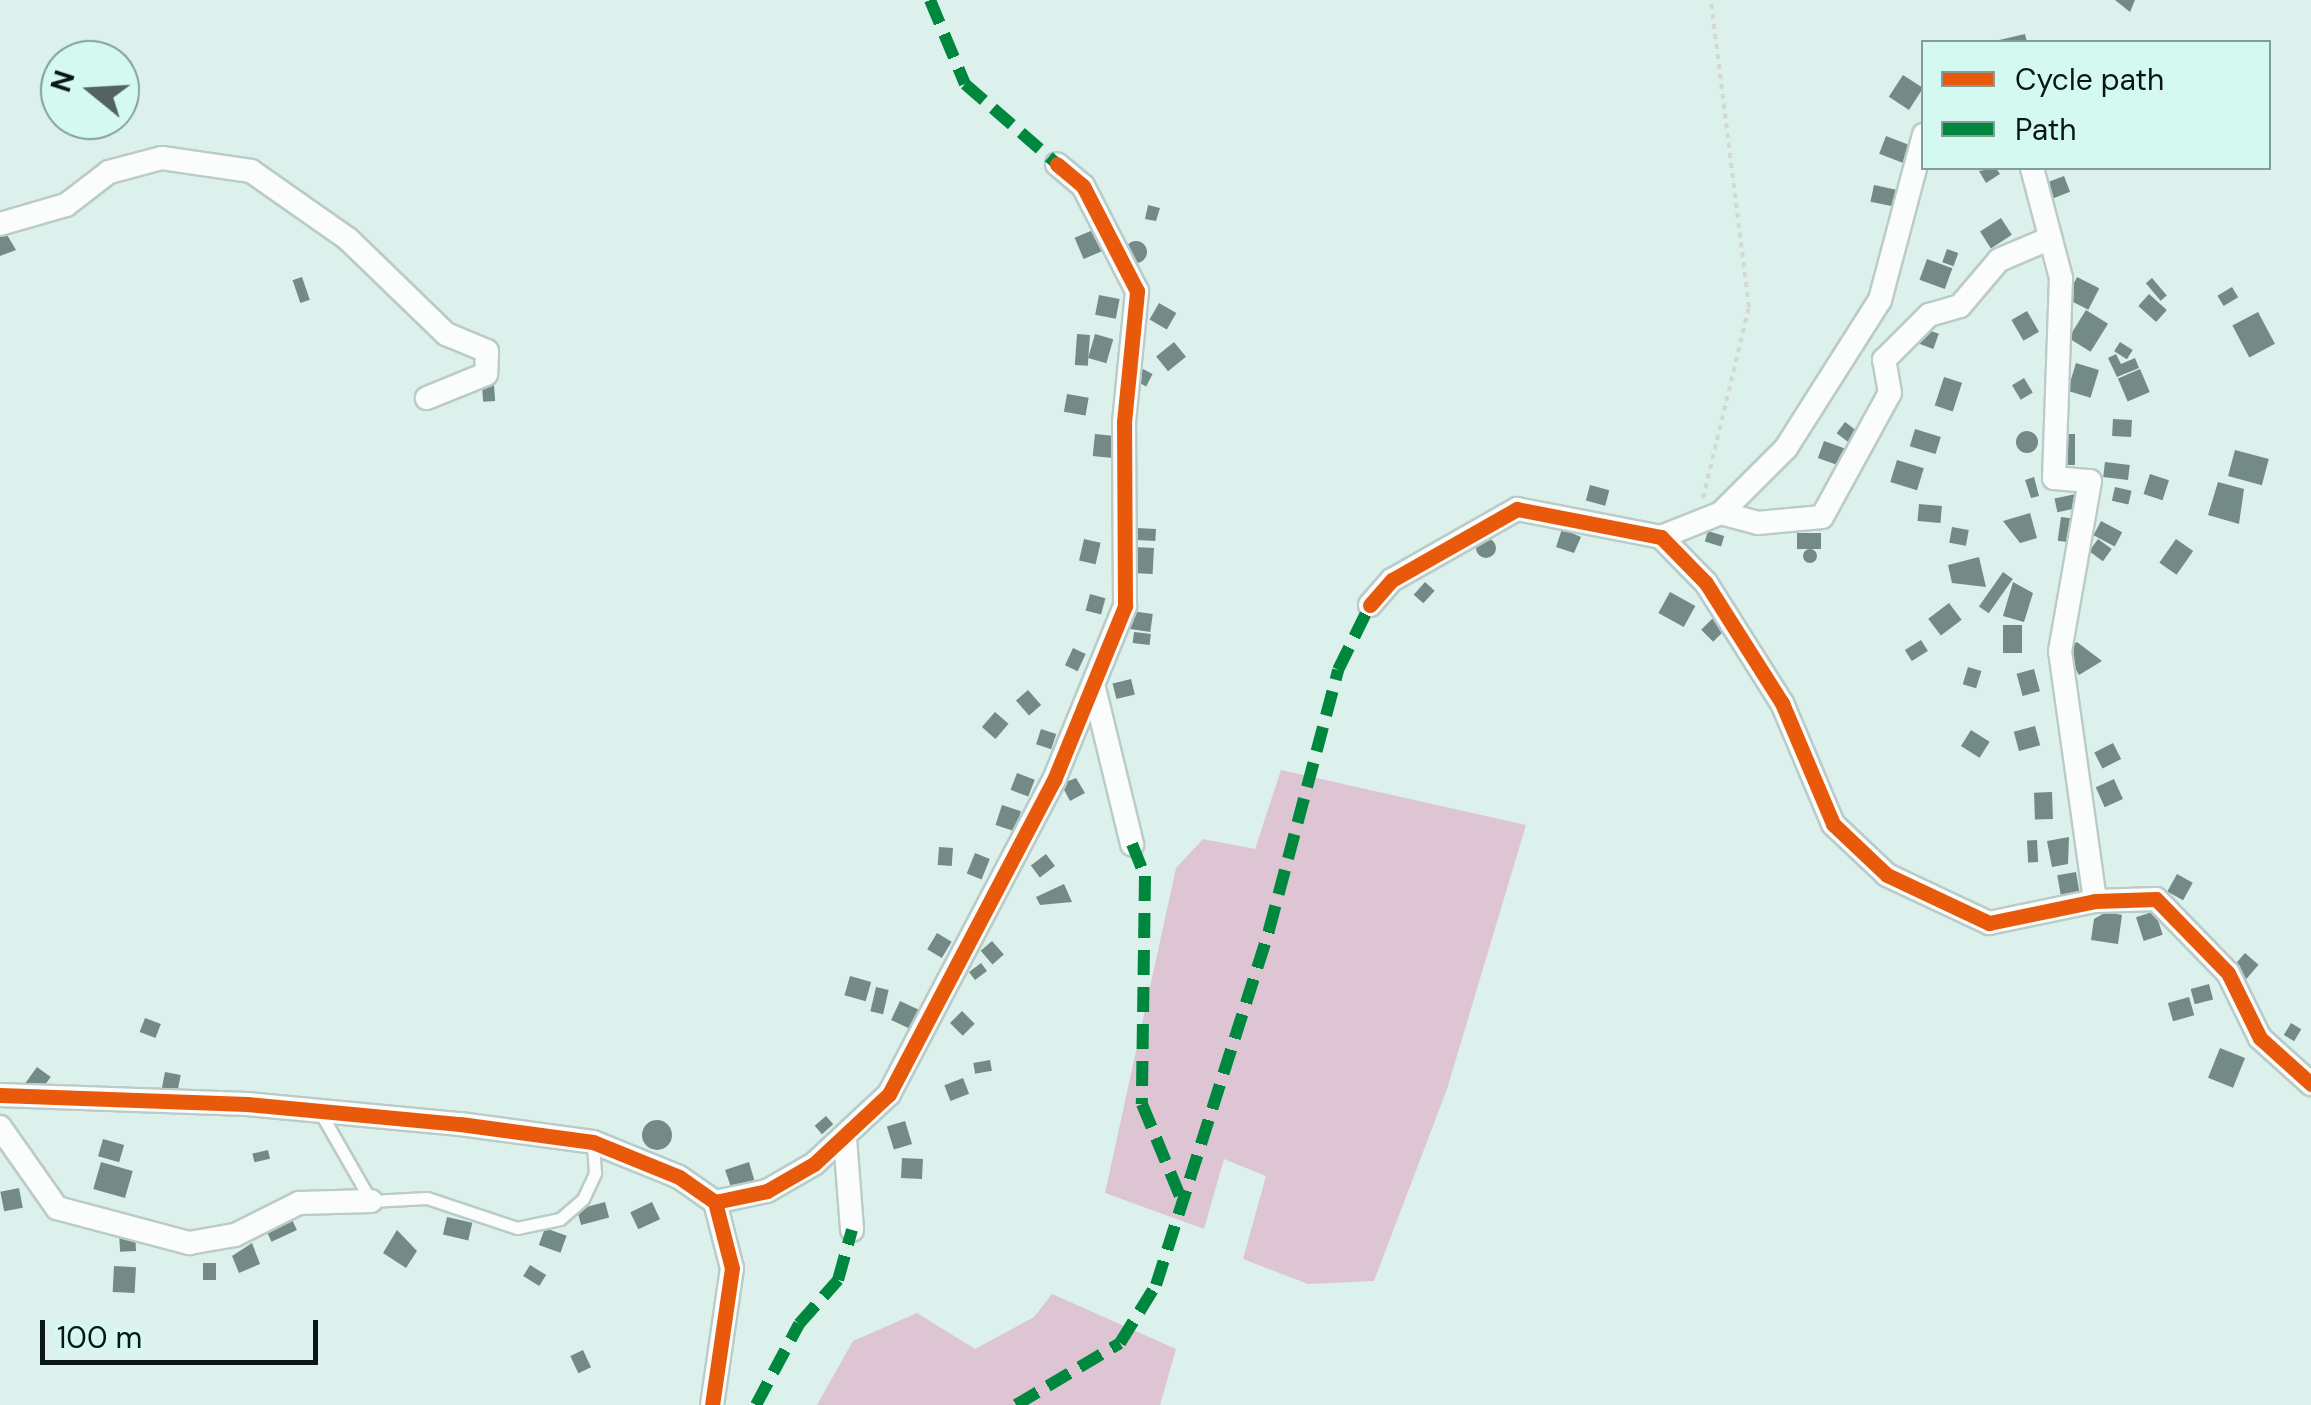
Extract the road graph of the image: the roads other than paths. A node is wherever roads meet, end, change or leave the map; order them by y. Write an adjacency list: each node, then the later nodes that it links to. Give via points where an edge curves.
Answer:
1 (1921, 146): 7 (street, via 1880,300 1786,448)
2 (1057, 164): 10 (street, via 1082,186 1137,291 1124,422 1126,606)
3 (2033, 170): 5 (street)
4 (0, 224): 6 (street, via 66,205 110,172 162,158 252,171 348,240 446,334 486,351 486,374)
5 (2050, 238): 7 (street, via 1999,260 1960,306 1929,314 1884,360 1890,393 1822,517 1758,524); 12 (street, via 2060,278 2054,478 2090,481 2060,650)
6 (427, 398)
7 (1721, 513): 8 (street)
8 (1661, 537): 9 (street, via 1516,510 1392,580); 12 (street, via 1706,583 1782,703 1832,824 1887,875 1989,924)
9 (1370, 606)
10 (1094, 688): 11 (street); 17 (street, via 920,1046)
11 (1132, 844)
12 (2095, 901): 13 (street, via 2156,899 2228,972 2260,1038)
13 (2311, 1084)
14 (0, 1095): 15 (street)
15 (318, 1108): 18 (street); 19 (lane)
16 (0, 1127): 19 (street, via 56,1208 189,1242 235,1235 300,1203)
17 (845, 1138): 20 (street, via 768,1191); 21 (street)
18 (593, 1142): 19 (lane, via 595,1173 583,1199 535,1230 427,1198); 20 (street)
19 (371, 1201)
20 (715, 1202): 22 (street, via 732,1268)
21 (852, 1230)
22 (712, 1405)

